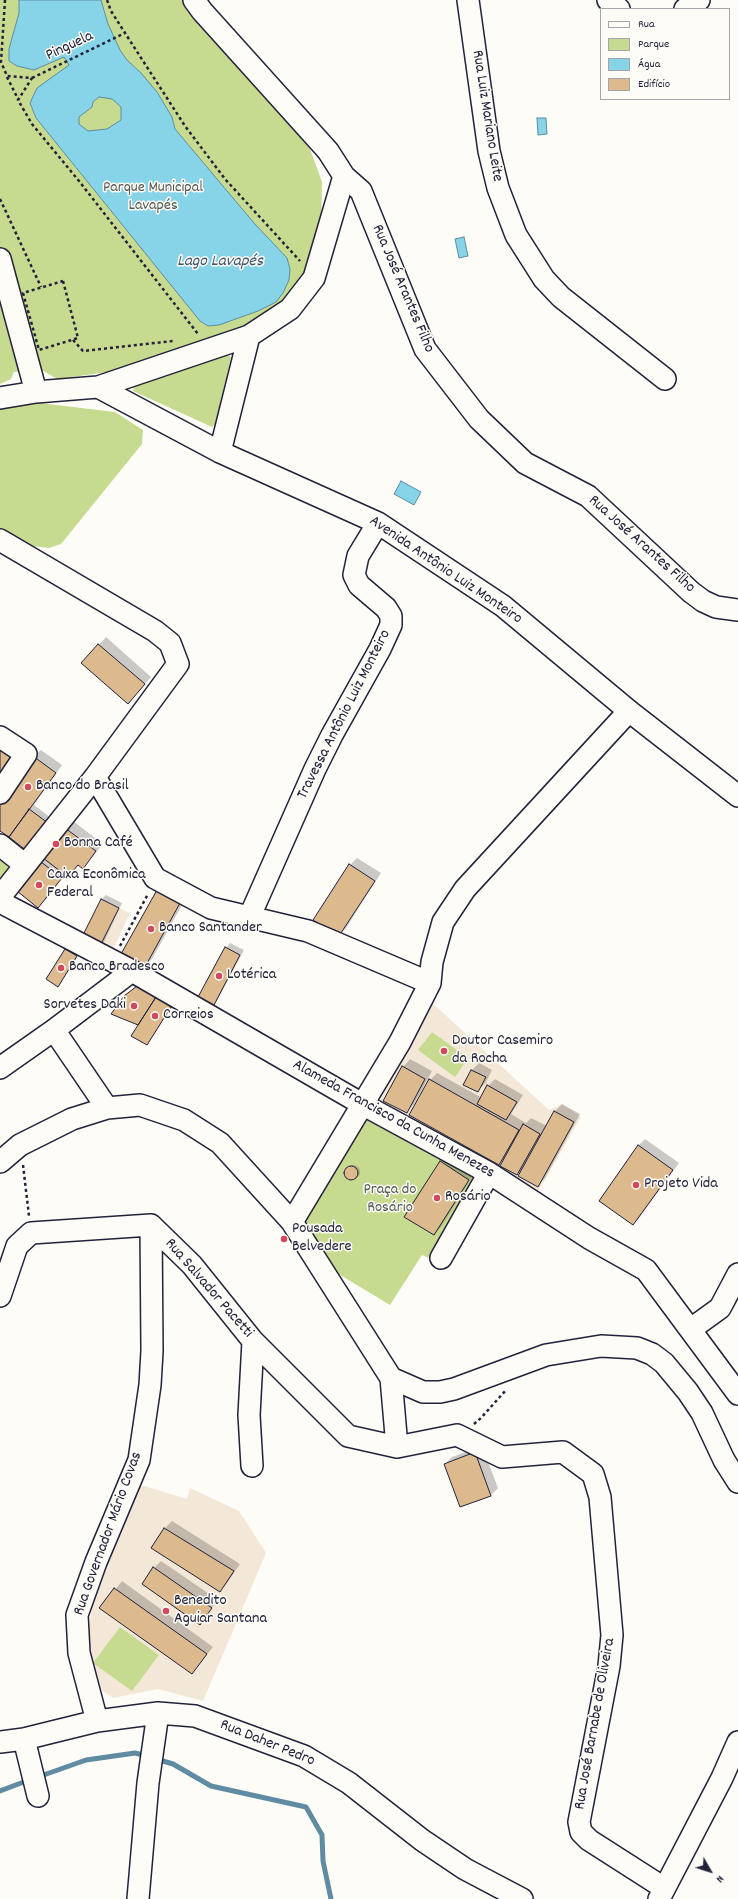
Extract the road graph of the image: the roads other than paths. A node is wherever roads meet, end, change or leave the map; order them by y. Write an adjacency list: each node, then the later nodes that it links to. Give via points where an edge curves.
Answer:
1 (194, 0): 7 (street, Rua José Arantes Filho, via 328,151)
2 (468, 0): 10 (street, Rua Luiz Mariano Leite, via 489,151 498,188 516,235 544,279 561,296)
3 (608, 0): 5 (street)
4 (699, 0): 6 (street)
5 (618, 8)
6 (687, 8)
7 (344, 176): 9 (street, via 314,278 290,309); 17 (street, Rua José Arantes Filho, via 361,191 425,349 479,419 525,463 588,496 703,601 716,607)
8 (0, 259): 12 (street)
9 (249, 336): 11 (street); 14 (street)
10 (665, 379)
11 (98, 386): 12 (street); 14 (street, Avenida Antônio Luiz Monteiro)
12 (36, 392): 13 (street)
13 (0, 398)
14 (220, 452): 15 (street, Avenida Antônio Luiz Monteiro)
15 (378, 523): 18 (street, Avenida Antônio Luiz Monteiro, via 503,606); 27 (street, Travessa Antônio Luiz Monteiro, via 358,556 354,575 359,585 386,608 391,616 392,625 332,735)
16 (0, 540): 20 (street, via 149,627 170,643 178,664)
17 (738, 610)
18 (630, 711): 22 (street, Avenida Antônio Luiz Monteiro); 29 (street, via 465,889 443,922 432,962)
19 (0, 737): 21 (street, via 26,754)
20 (95, 777): 24 (street); 27 (street, via 155,878 211,908)
21 (0, 793)
22 (738, 796)
23 (0, 845): 24 (street)
24 (25, 865): 25 (street)
25 (0, 897)
26 (0, 902): 28 (street, Alameda Francisco da Cunha Menezes)
27 (249, 918): 29 (street, via 308,931)
28 (132, 971): 30 (street); 32 (street, Alameda Francisco da Cunha Menezes)
29 (430, 983): 32 (street, via 400,1042)
30 (54, 1030): 31 (street); 33 (street)
31 (0, 1068)
32 (362, 1104): 35 (street, Alameda Francisco da Cunha Menezes); 36 (street)
33 (107, 1108): 34 (street, via 72,1119 20,1145); 36 (street, via 140,1105 184,1120 220,1143)
34 (0, 1162)
35 (489, 1173): 38 (street); 41 (street, Alameda Francisco da Cunha Menezes, via 589,1238 646,1270)
36 (292, 1222): 43 (street)
37 (151, 1225): 40 (street, Rua Salvador Pacetti, via 31,1233 17,1246); 42 (street, Rua Salvador Pacetti, via 192,1265); 48 (street, Rua Governador Mário Covas, via 152,1351 150,1385 139,1460 96,1562 77,1615 79,1653)
38 (440, 1258)
39 (738, 1274): 41 (street, via 720,1308)
40 (0, 1296)
41 (691, 1329): 44 (street, Alameda Francisco da Cunha Menezes)
42 (253, 1341): 45 (street, Rua Salvador Pacetti, via 348,1436); 46 (street, via 249,1415)
43 (391, 1378): 45 (street); 47 (street, via 423,1392 440,1392 546,1355 601,1346 637,1348 652,1354 664,1363 688,1392 702,1413 724,1460)
44 (738, 1394)
45 (397, 1447): 54 (street, Rua José Barnabe de Oliveira, via 457,1435 502,1457 563,1452 593,1474 600,1497 612,1635 609,1666 579,1822 581,1832 589,1840)
46 (252, 1466)
47 (738, 1482)
48 (97, 1721): 49 (street, Rua Daher Pedro); 52 (street, Rua Daher Pedro)
49 (157, 1722): 55 (street, via 148,1783); 56 (street, Rua Daher Pedro, via 195,1716 304,1756 349,1783 465,1870)
50 (0, 1742): 52 (street, Rua Daher Pedro)
51 (738, 1742): 54 (street)
52 (26, 1744): 53 (street)
53 (36, 1790)
54 (662, 1894)
55 (138, 1899)
56 (522, 1899)

